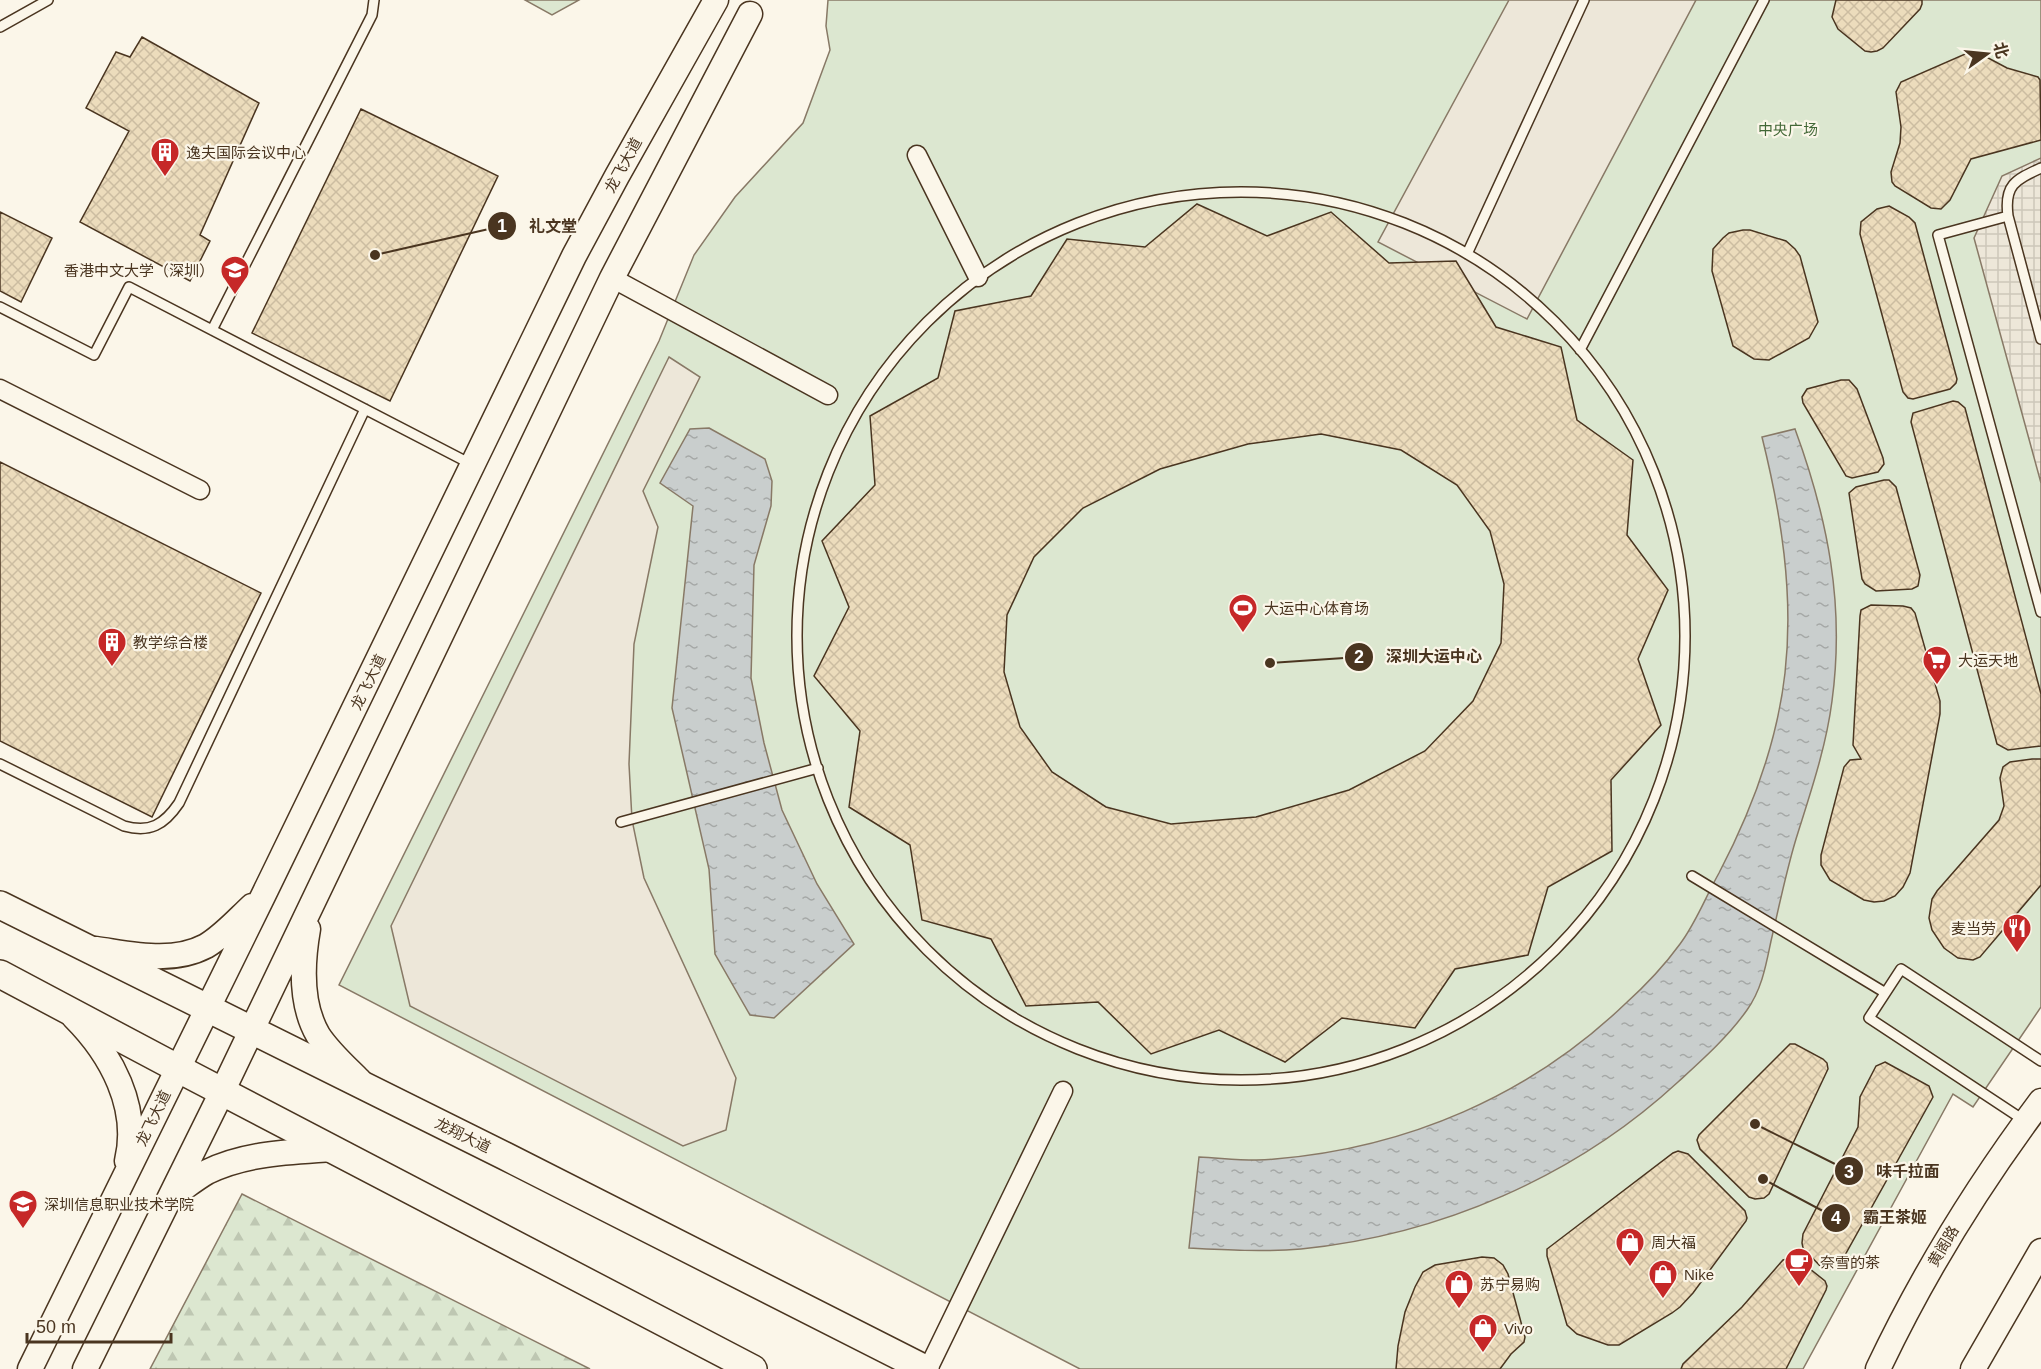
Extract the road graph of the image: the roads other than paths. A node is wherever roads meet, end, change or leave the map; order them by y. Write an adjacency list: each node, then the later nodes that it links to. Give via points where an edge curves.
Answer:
1 (48, 0): 7 (lane)
2 (374, 0): 15 (lane, via 372,15)
3 (716, 0): 21 (main road, 龙飞大道, via 574,256)
4 (1584, 0): 11 (lane)
5 (1764, 0): 17 (lane)
6 (750, 14): 13 (main road)
7 (0, 27)
8 (917, 155): 12 (street)
9 (2041, 168): 10 (lane, via 2018,179 2010,188)
10 (2008, 216): 16 (lane); 23 (lane, via 1938,235)
11 (1467, 254): 12 (lane, via 1435,236 1366,209 1330,200 1219,191 1110,210 1009,256); 17 (lane, via 1528,297)
12 (978, 277): 25 (lane, via 923,325 877,382 840,445 820,496 806,550 798,623 802,696)
13 (612, 278): 19 (street); 30 (main road)
14 (0, 307): 15 (lane, via 94,355 129,287)
15 (212, 330): 20 (lane)
16 (2041, 339)
17 (1580, 350): 25 (lane, via 1640,442 1675,546 1684,647 1675,729 1660,783 1641,828 1596,904 1542,964 1461,1023 1396,1054 1361,1065 1254,1082 1146,1071 1076,1049 1012,1017 983,997 912,933 862,866)
18 (0, 388): 22 (street)
19 (828, 395)
20 (365, 409): 21 (lane); 24 (lane, via 170,816 148,828 124,826)
21 (473, 465): 28 (main road, 龙飞大道)
22 (201, 490)
23 (2041, 612)
24 (0, 764)
25 (818, 768): 26 (lane)
26 (621, 822)
27 (1692, 876): 33 (lane)
28 (264, 894): 31 (main road, via 221,934 184,954 159,957); 34 (main road, 龙飞大道)
29 (0, 905): 31 (main road, 龙翔大道)
30 (312, 906): 36 (main road); 39 (main road, via 303,976 308,1007 318,1034 337,1059)
31 (87, 948): 34 (main road, 龙翔大道)
32 (0, 974): 35 (main road)
33 (1884, 993): 37 (lane, via 1901,969); 43 (lane, via 1869,1018)
34 (207, 1008): 36 (main road, 龙翔大道); 38 (main road, 龙飞大道)
35 (66, 1009): 38 (main road); 45 (main road, via 110,1060 122,1092 130,1123 130,1147)
36 (252, 1030): 39 (main road, 龙翔大道); 41 (main road)
37 (2041, 1061)
38 (177, 1068): 41 (main road); 45 (main road, 龙飞大道)
39 (368, 1088): 51 (main road, 龙翔大道)
40 (1063, 1091): 51 (street)
41 (222, 1092): 44 (main road); 46 (main road)
42 (2041, 1101): 43 (main road, 黄阁路)
43 (2025, 1121): 52 (main road, 黄阁路, via 1938,1254)
44 (331, 1149): 46 (main road, via 279,1152 239,1161 207,1172); 50 (main road)
45 (120, 1186): 48 (main road, 龙飞大道)
46 (170, 1197): 49 (main road)
47 (2041, 1251): 53 (main road)
48 (30, 1369)
49 (85, 1369)
50 (753, 1369)
51 (926, 1369)
52 (1878, 1369)
53 (1972, 1369)

